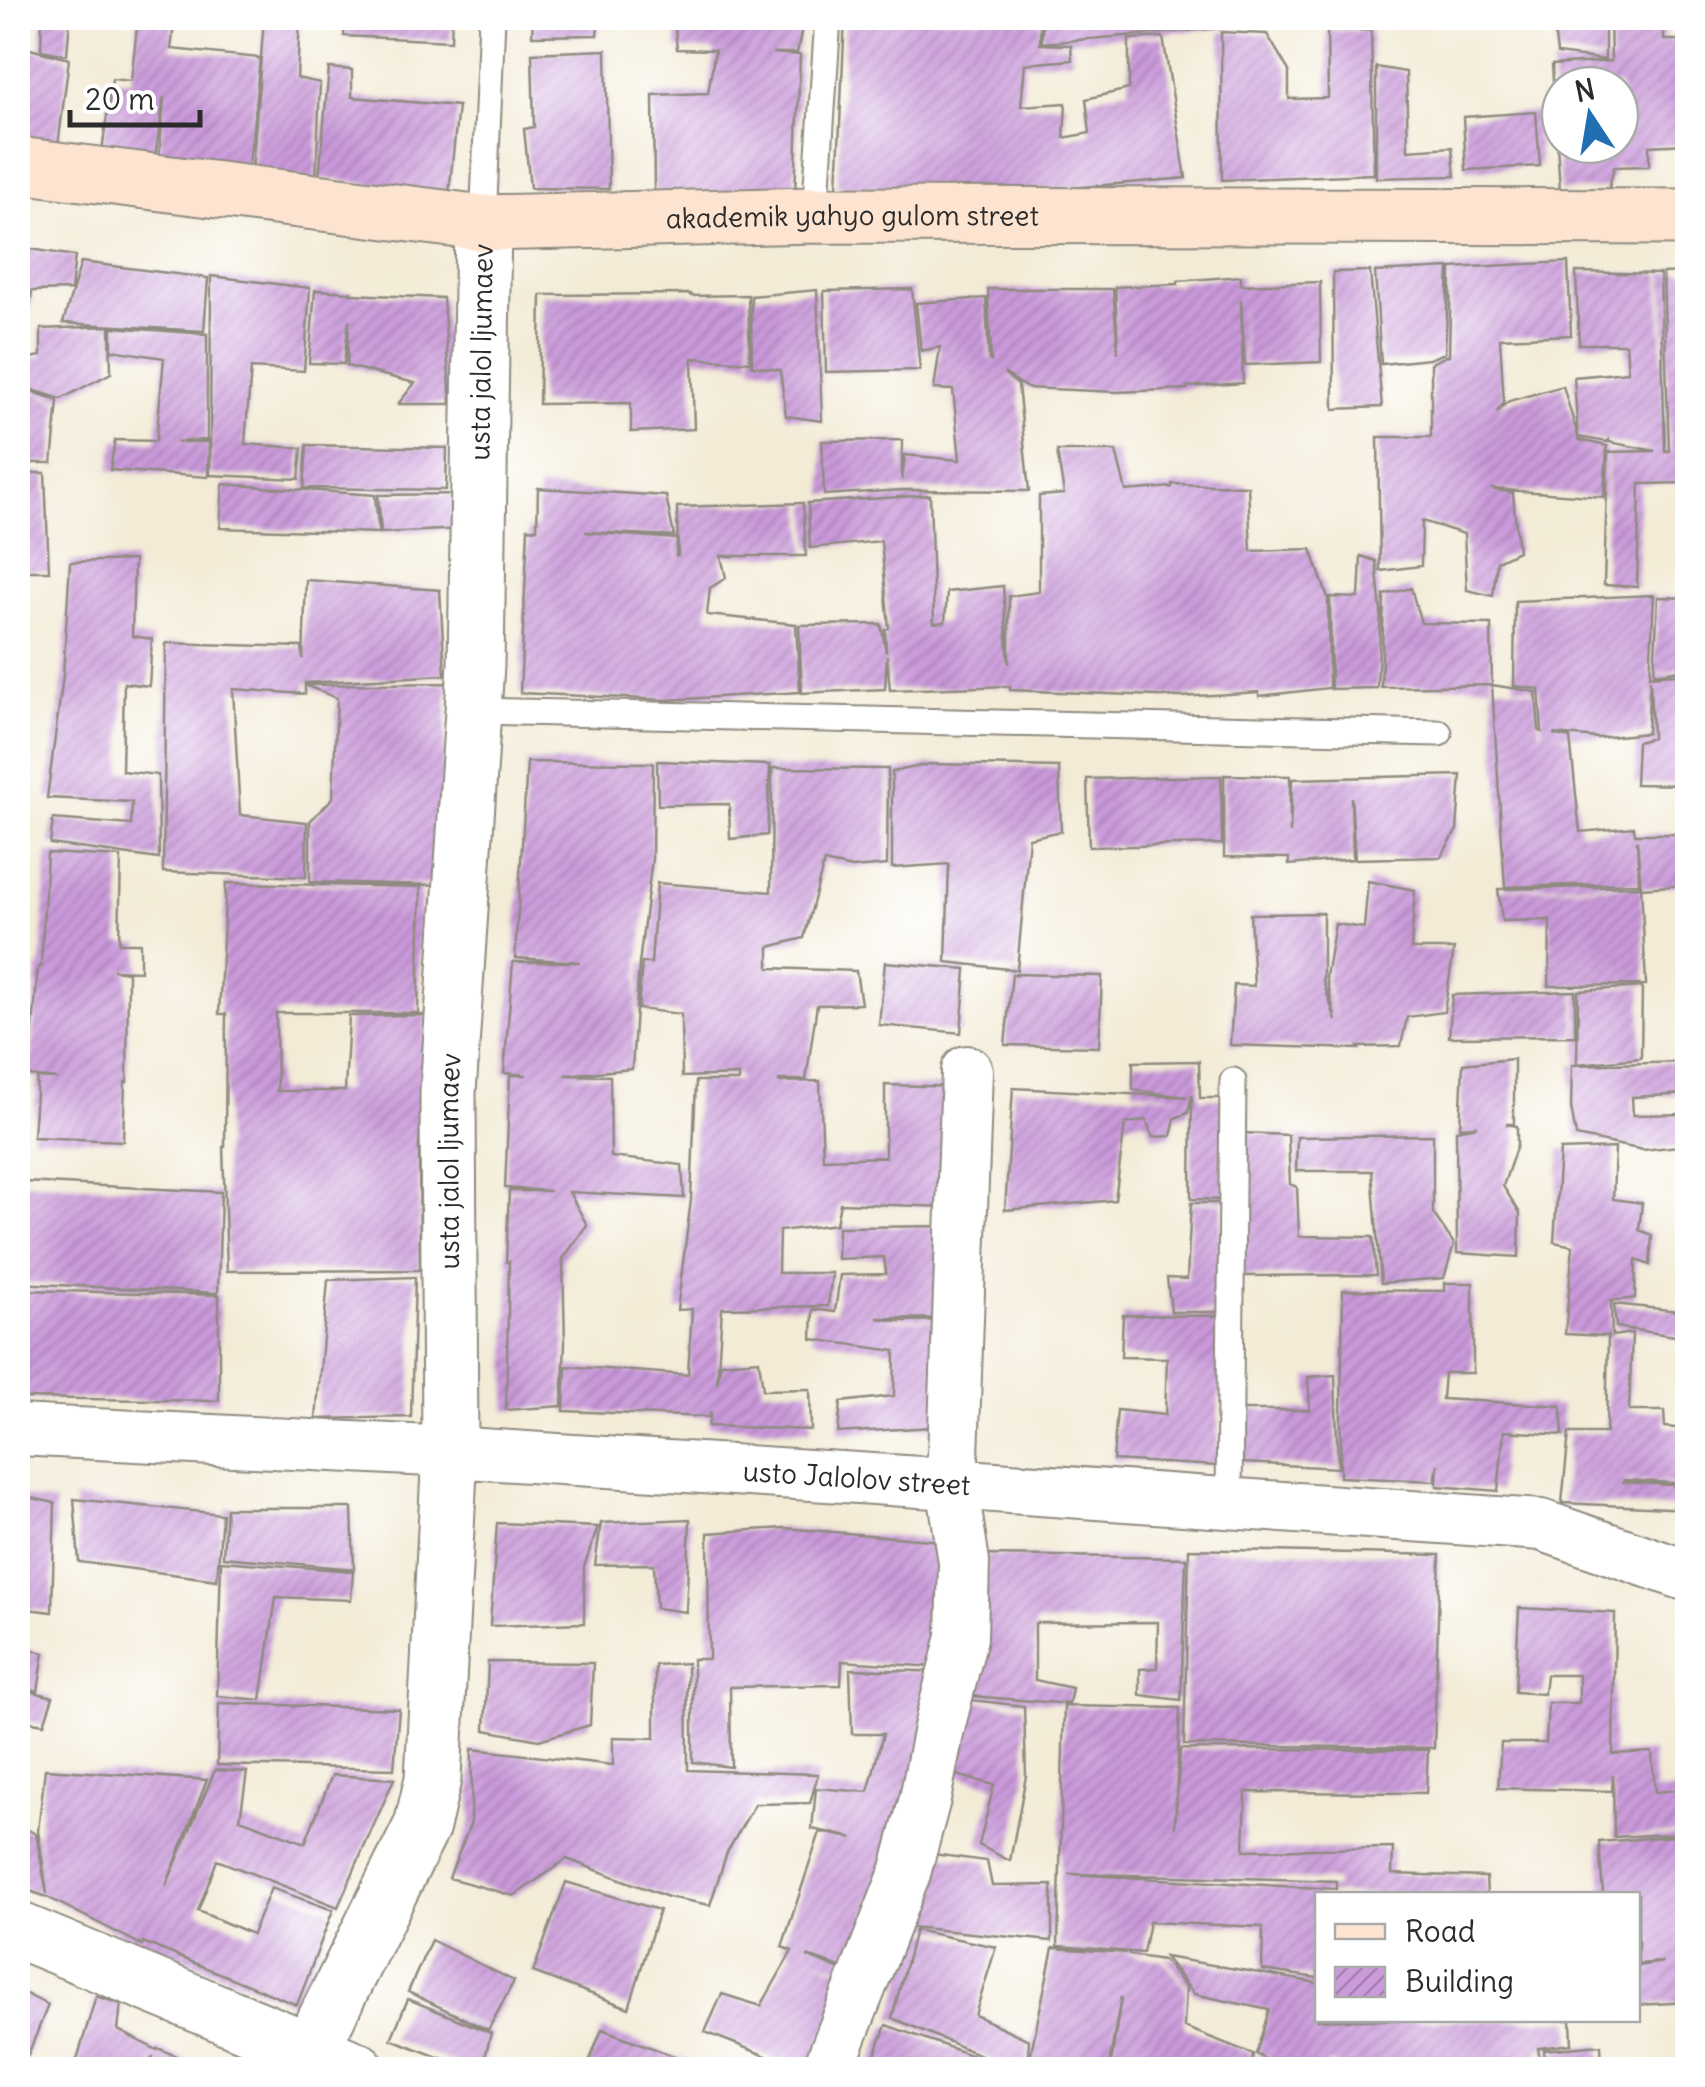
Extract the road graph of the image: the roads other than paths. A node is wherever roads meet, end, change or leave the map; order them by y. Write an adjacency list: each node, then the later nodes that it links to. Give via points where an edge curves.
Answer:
1 (492, 18): 6 (lane)
2 (828, 18): 4 (lane)
3 (18, 165): 6 (main road, akademik yahyo gulom street)
4 (816, 216): 5 (main road, akademik yahyo gulom street); 6 (main road, akademik yahyo gulom street)
5 (1688, 217)
6 (483, 223): 7 (street, usta jalol ljumaev)
7 (473, 711): 8 (lane); 12 (street, usta jalol ljumaev, via 448,1093)
8 (1439, 733)
9 (967, 1071): 13 (street)
10 (1233, 1082): 14 (lane)
11 (18, 1430): 12 (street, usto Jalolov street)
12 (450, 1452): 13 (street, usto Jalolov street); 17 (street, usta jalol ljumaev, via 434,1779 422,1826)
13 (952, 1484): 14 (street, usto Jalolov street); 18 (street, via 964,1562 962,1637 905,1874)
14 (1229, 1503): 15 (street, usto Jalolov street, via 1540,1525)
15 (1688, 1576)
16 (18, 1930): 17 (street)
17 (323, 2063)
18 (828, 2070)

